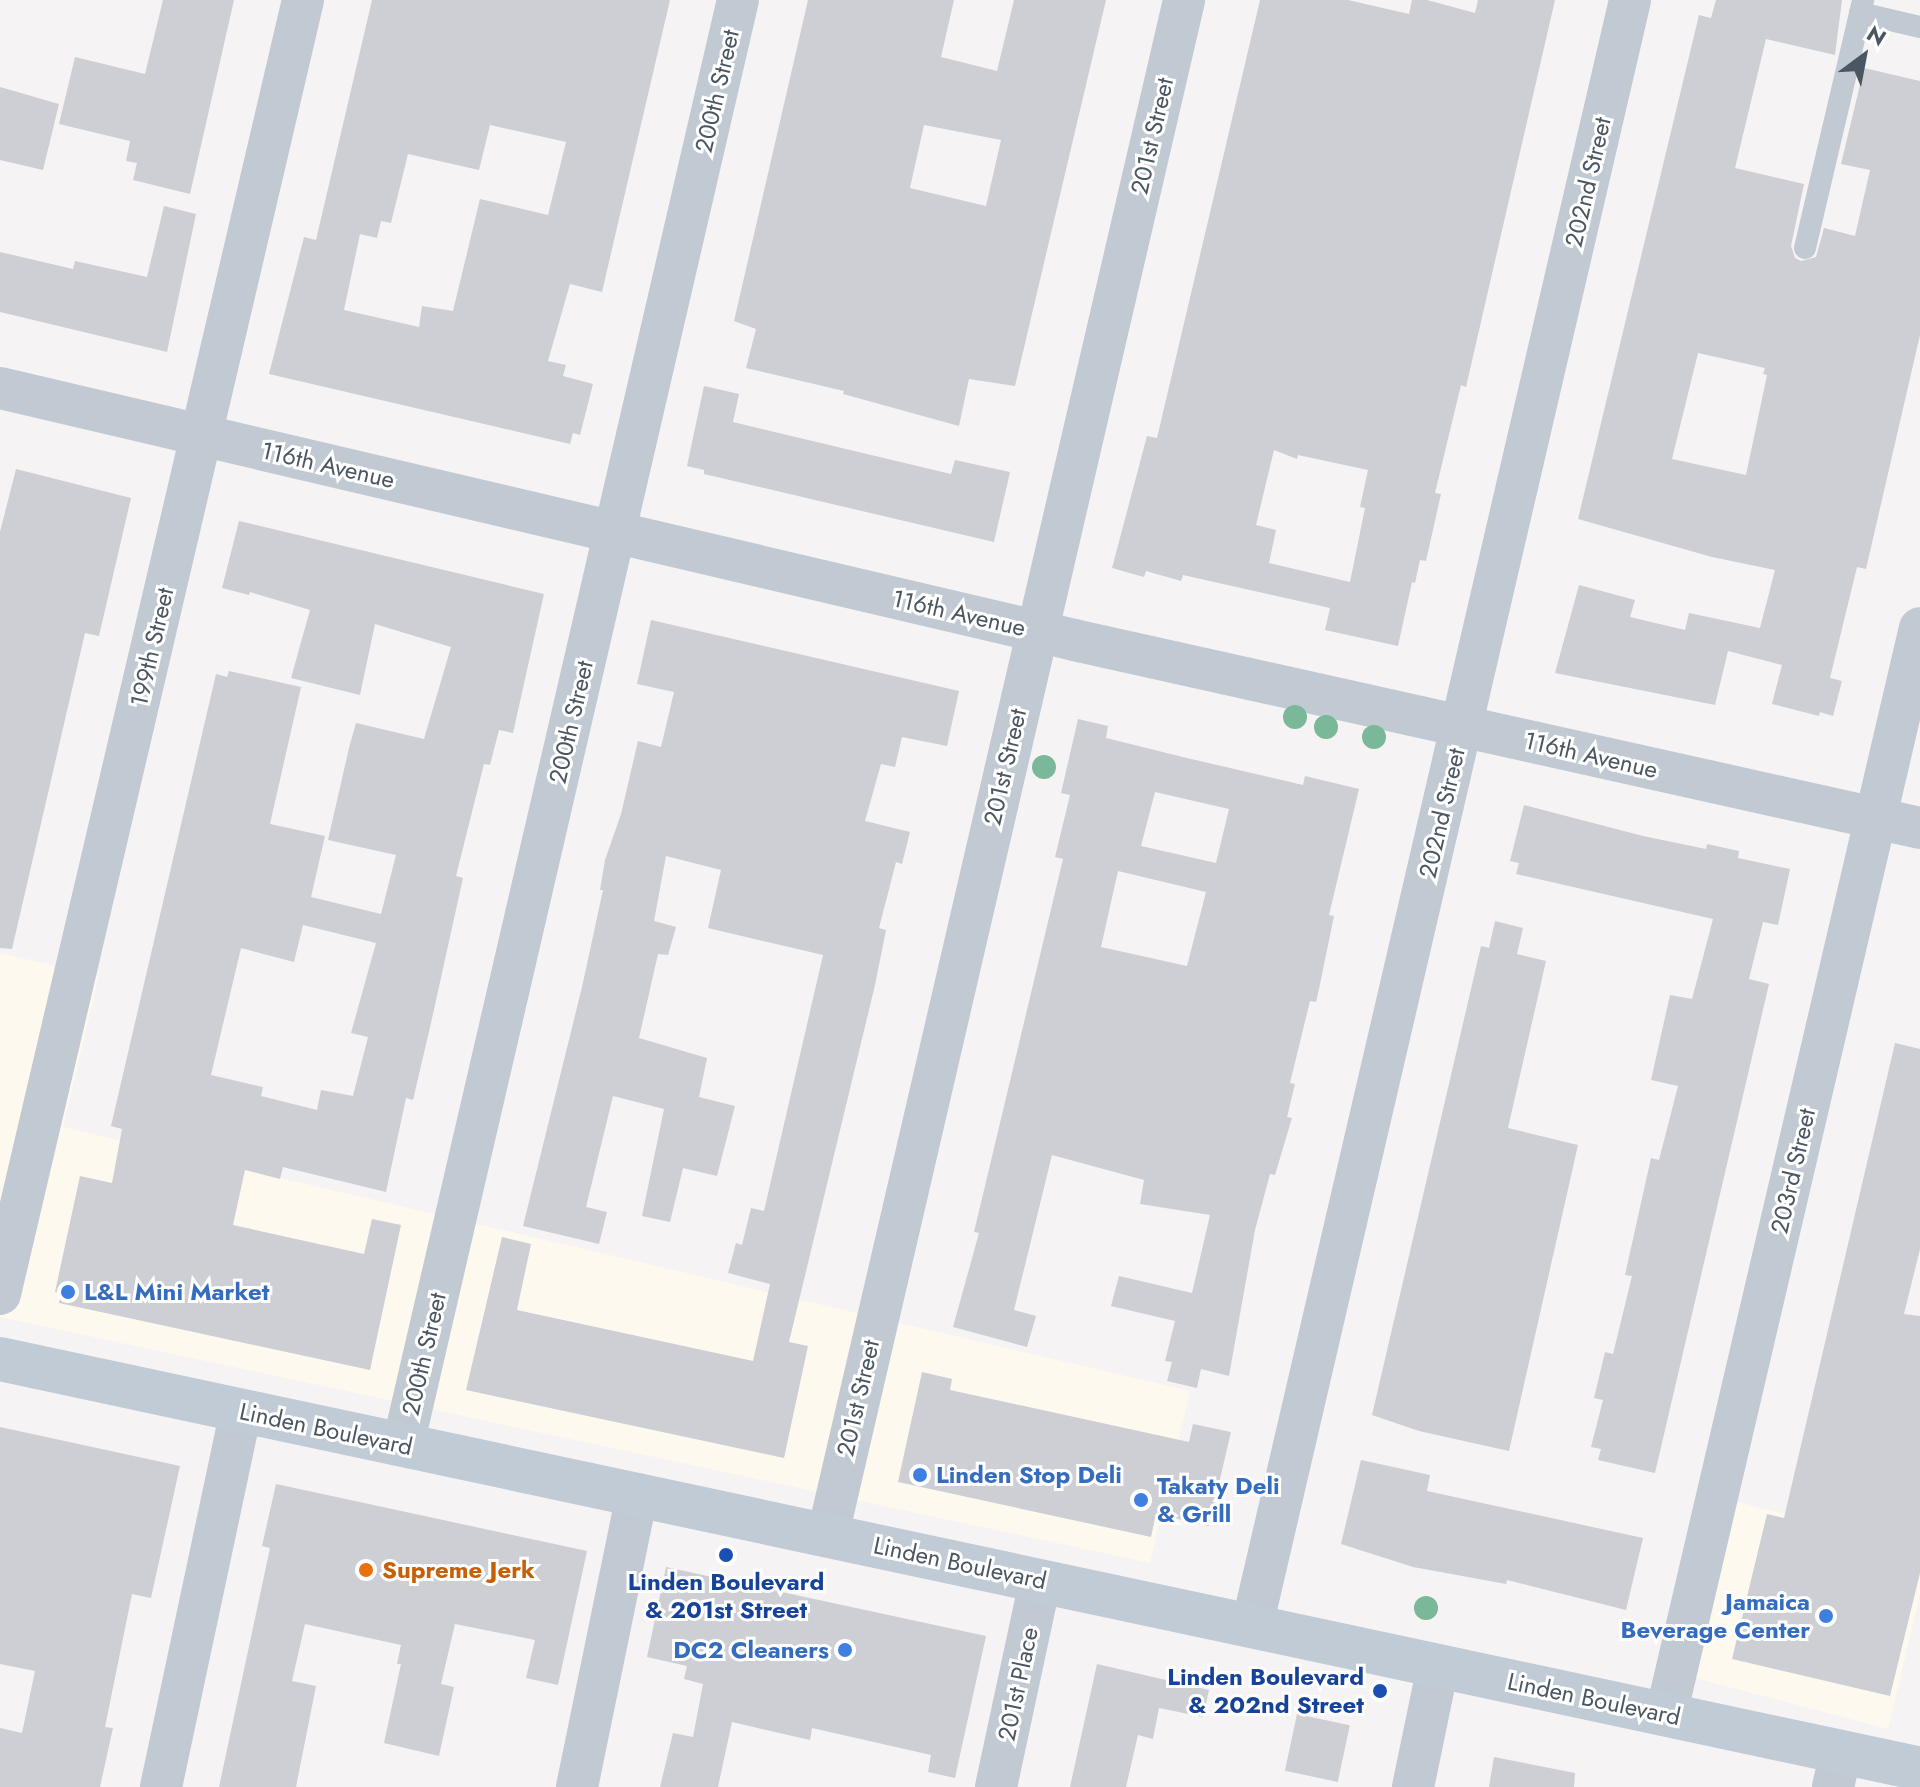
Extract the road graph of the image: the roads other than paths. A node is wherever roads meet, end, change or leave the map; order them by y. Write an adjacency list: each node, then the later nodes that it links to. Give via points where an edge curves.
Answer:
1 (303, 0): 9 (street, 199th Street)
2 (738, 0): 10 (street, 200th Street)
3 (1184, 0): 12 (street, 201st Street)
4 (1630, 0): 13 (street, 202nd Street)
5 (1861, 7): 6 (lane); 7 (lane)
6 (1920, 27)
7 (1805, 248)
8 (0, 388): 9 (street, 116th Avenue)
9 (202, 436): 10 (street, 116th Avenue); 16 (street, 199th Street)
10 (615, 532): 12 (street, 116th Avenue); 19 (street, 200th Street)
11 (1920, 628): 14 (street, 203rd Street)
12 (1037, 631): 13 (street, 116th Avenue); 21 (street, 201st Street)
13 (1462, 726): 14 (street, 116th Avenue); 23 (street, 202nd Street)
14 (1876, 818): 15 (street, 116th Avenue); 25 (street, 203rd Street)
15 (1920, 828)
16 (0, 1294)
17 (0, 1359): 18 (main road, Linden Boulevard)
18 (241, 1412): 19 (main road, Linden Boulevard); 28 (street)
19 (403, 1445): 20 (main road, Linden Boulevard)
20 (637, 1494): 21 (main road, Linden Boulevard); 29 (street)
21 (828, 1534): 22 (main road, Linden Boulevard)
22 (1040, 1581): 23 (main road, Linden Boulevard); 30 (street, 201st Place)
23 (1252, 1626): 24 (main road, Linden Boulevard)
24 (1438, 1666): 25 (main road, Linden Boulevard); 31 (street)
25 (1666, 1715): 27 (main road, Linden Boulevard)
26 (1920, 1769): 27 (main road, Linden Boulevard)
27 (1837, 1770)
28 (161, 1787)
29 (577, 1787)
30 (996, 1787)
31 (1413, 1787)

